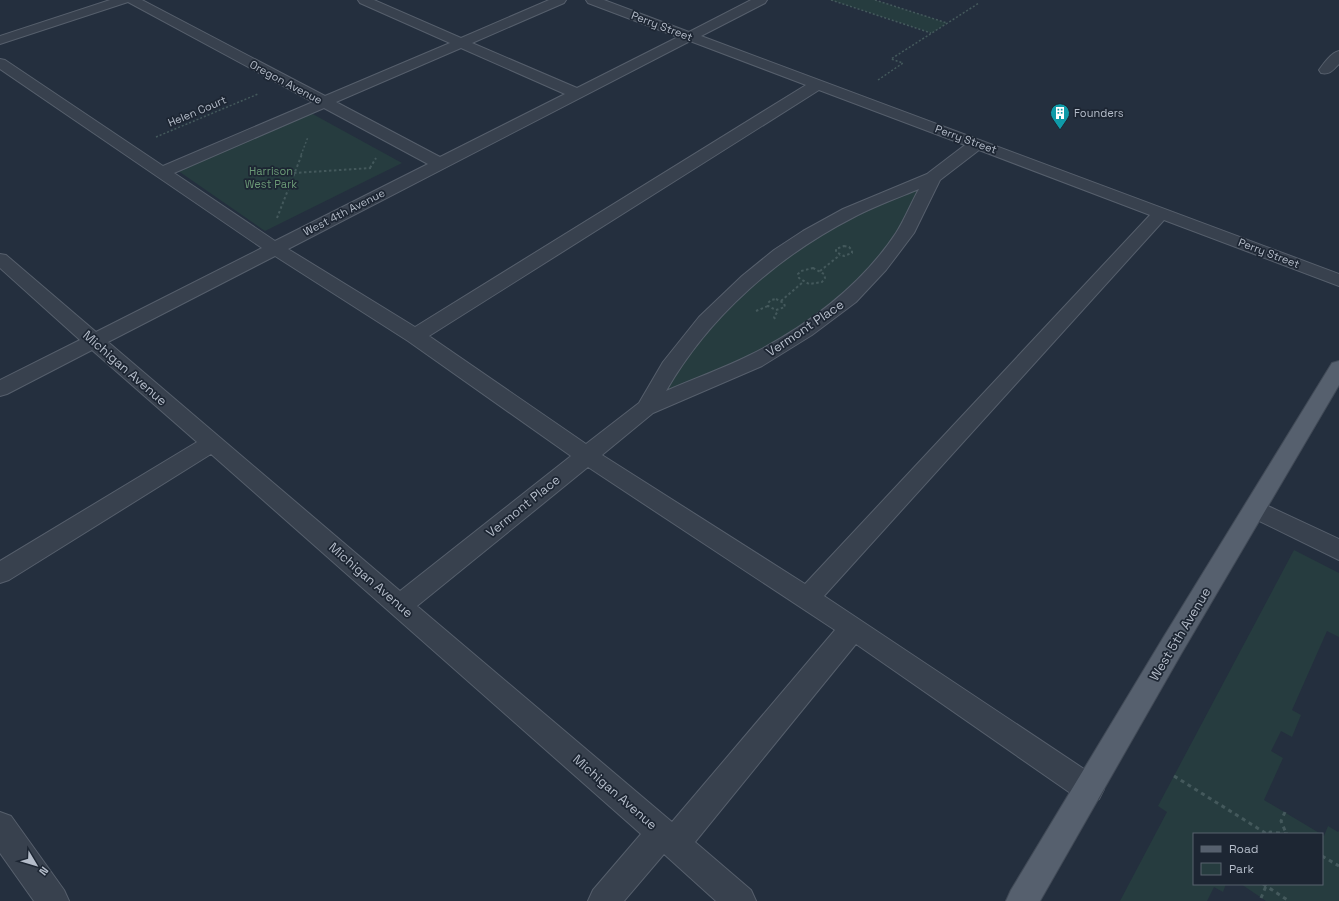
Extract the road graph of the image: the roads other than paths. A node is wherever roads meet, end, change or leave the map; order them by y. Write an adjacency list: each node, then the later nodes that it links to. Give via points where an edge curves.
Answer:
1 (123, 0): 8 (street)
2 (132, 0): 15 (street, Oregon Avenue)
3 (364, 0): 9 (street)
4 (560, 0): 9 (street)
5 (592, 0): 7 (street, Perry Street)
6 (760, 0): 7 (street, West 4th Avenue)
7 (690, 37): 13 (street, Perry Street); 14 (street, West 4th Avenue)
8 (0, 40)
9 (462, 43): 14 (street); 15 (street)
10 (1339, 54): 12 (street)
11 (0, 63): 18 (street)
12 (1326, 70)
13 (818, 84): 16 (street, Perry Street); 24 (street)
14 (577, 94): 17 (street, West 4th Avenue)
15 (325, 102): 17 (street, Oregon Avenue); 18 (street)
16 (977, 144): 19 (street, Vermont Place); 20 (street, Perry Street)
17 (440, 163): 21 (street, West 4th Avenue)
18 (163, 172): 21 (street)
19 (933, 177): 28 (street, Vermont Place, via 849,213 780,254 748,280 706,321 670,367); 28 (street, Vermont Place, via 905,233 880,266 849,298 805,331 755,361)
20 (1161, 213): 23 (street, Perry Street); 34 (street)
21 (274, 248): 24 (street); 25 (street, West 4th Avenue)
22 (0, 259): 25 (street, Michigan Avenue)
23 (1339, 280)
24 (415, 336): 30 (street)
25 (94, 340): 27 (street, West 4th Avenue); 29 (street, Michigan Avenue)
26 (1339, 368): 31 (main road, West 5th Avenue)
27 (0, 389)
28 (646, 408): 30 (street, Vermont Place)
29 (212, 443): 33 (street); 35 (street, Michigan Avenue)
30 (586, 455): 34 (street); 35 (street, Vermont Place)
31 (1255, 509): 32 (street); 37 (main road, West 5th Avenue)
32 (1339, 550)
33 (0, 573)
34 (807, 598): 36 (street)
35 (400, 605): 39 (street, Michigan Avenue)
36 (853, 628): 37 (street); 39 (street)
37 (1089, 789): 43 (main road, West 5th Avenue)
38 (0, 827): 40 (street)
39 (668, 838): 41 (street); 42 (street, Michigan Avenue)
40 (53, 901)
41 (604, 901)
42 (740, 901)
43 (1022, 901)

